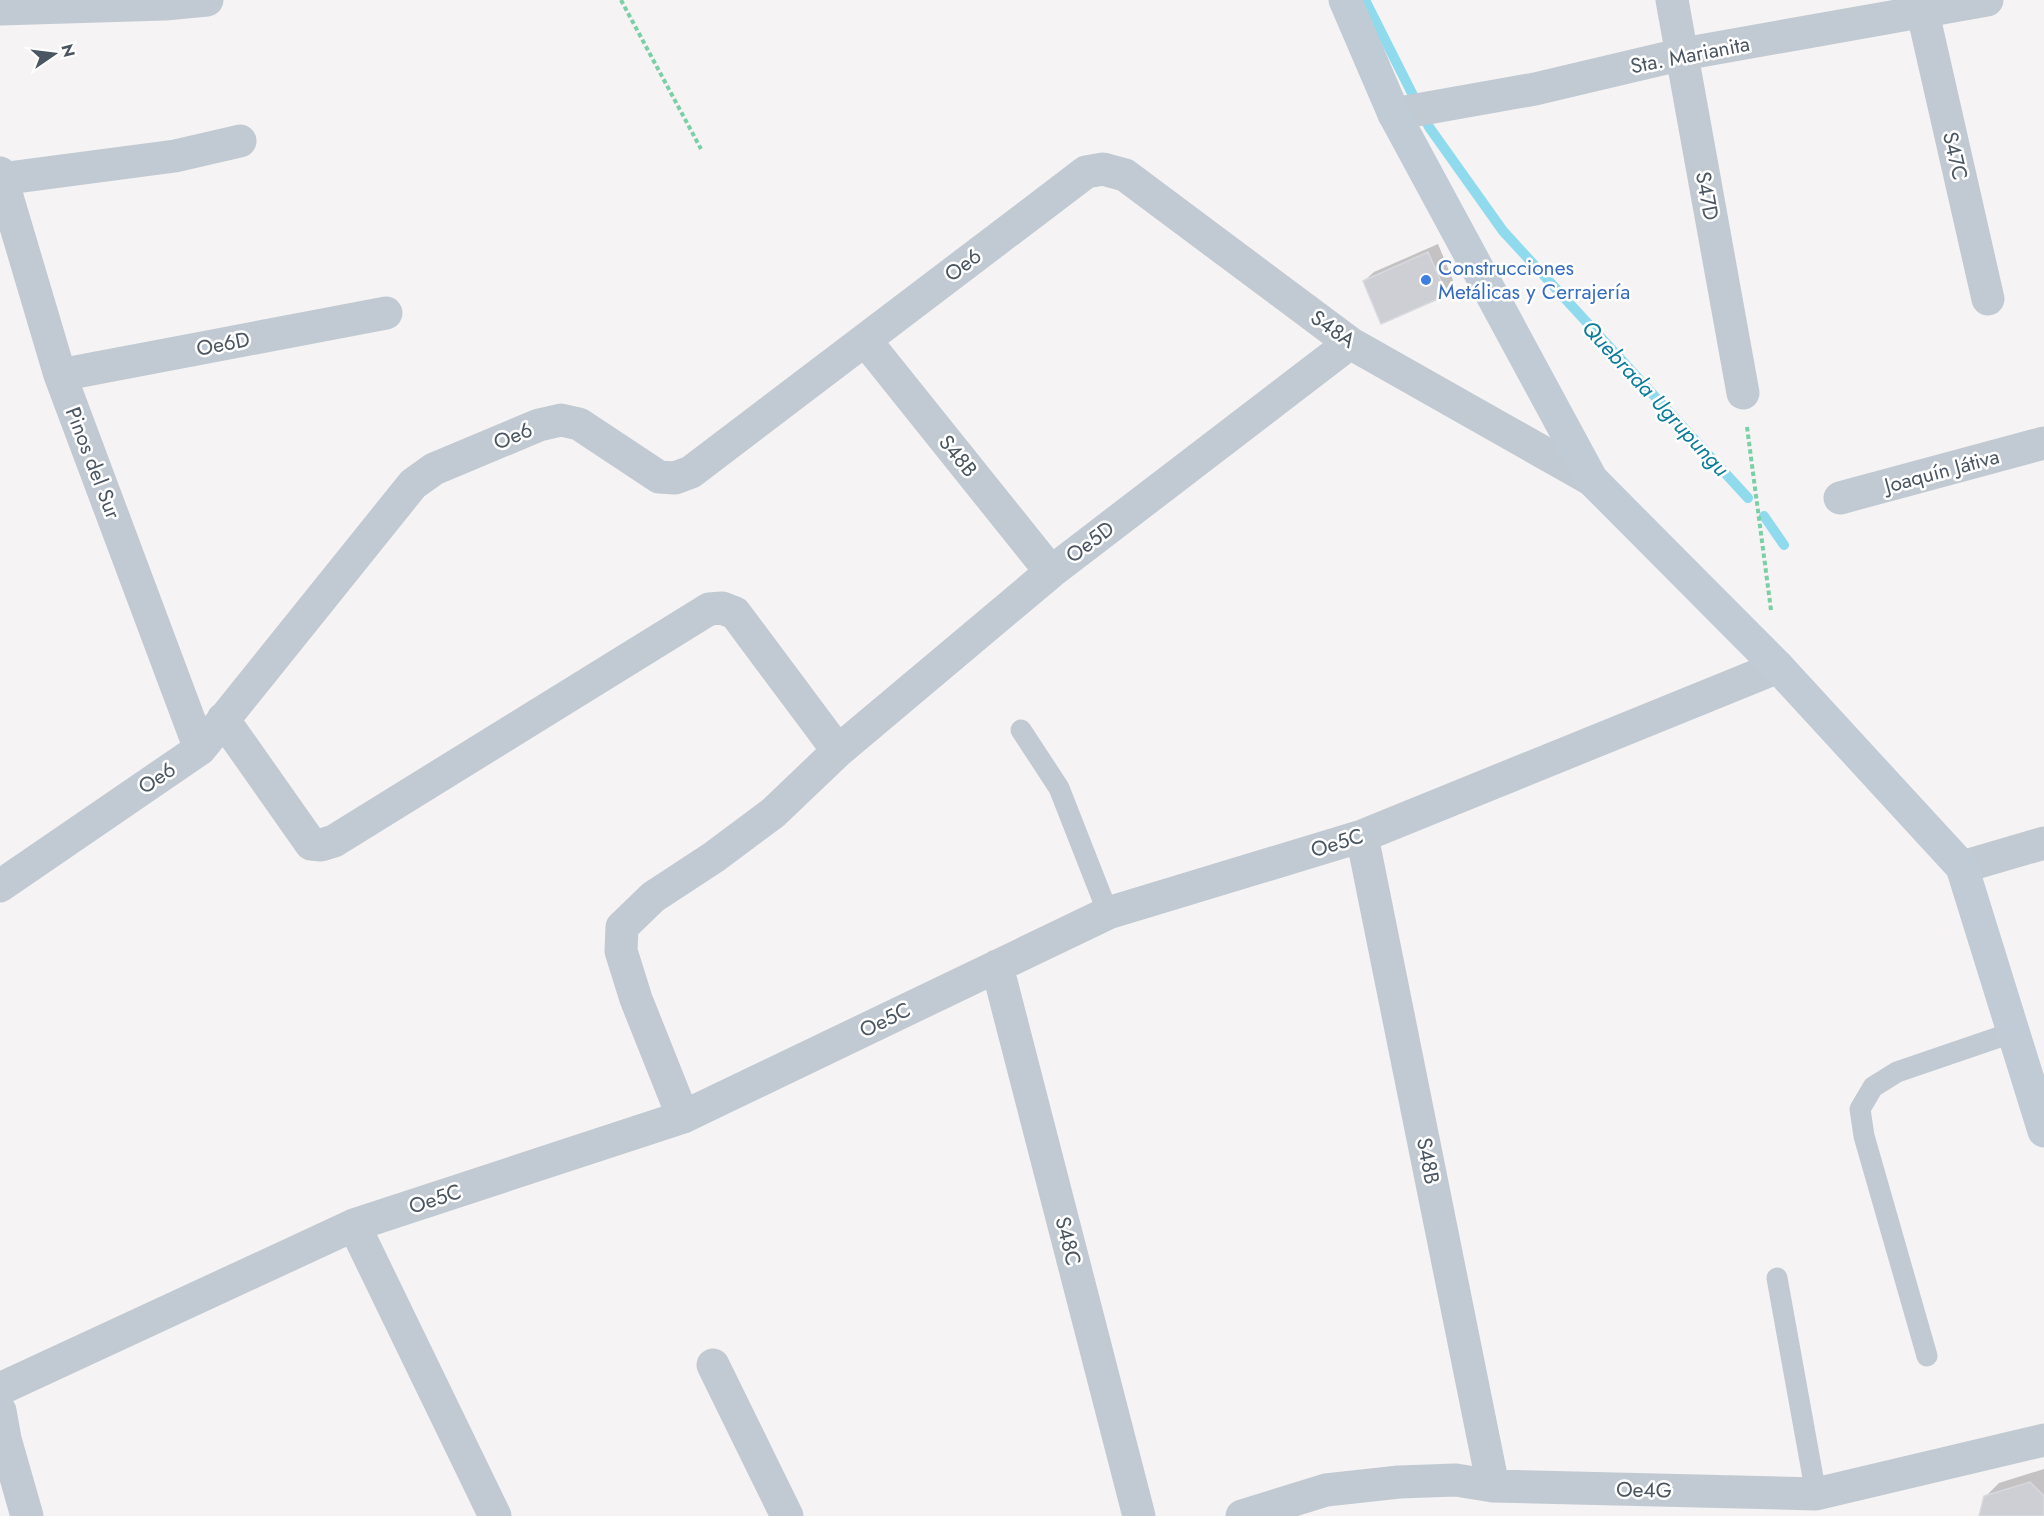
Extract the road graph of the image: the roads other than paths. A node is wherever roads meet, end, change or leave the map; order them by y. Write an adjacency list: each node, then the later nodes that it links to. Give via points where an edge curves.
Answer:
1 (207, 0): 6 (street)
2 (1345, 0): 8 (street)
3 (1672, 0): 7 (street, S47D)
4 (1987, 0): 5 (street, Sta. Marianita)
5 (1921, 6): 7 (street, Sta. Marianita); 12 (street, S47C)
6 (0, 9)
7 (1683, 54): 8 (street, Sta. Marianita, via 1535,89); 17 (street, S47D)
8 (1394, 114): 19 (street)
9 (240, 141): 11 (street, via 175,156)
10 (1086, 172): 14 (street, Oe6); 15 (street, S48A, via 1103,168 1125,175)
11 (1, 176): 16 (street, Pinos del Sur)
12 (1988, 299)
13 (386, 313): 16 (street, Oe6D)
14 (865, 340): 21 (street, S48B); 23 (street, Oe6, via 691,472 675,478 659,477 579,424 561,420 539,425 434,469 413,484)
15 (1350, 343): 19 (street, S48A); 21 (street, Oe5D)
16 (60, 375): 25 (street, Pinos del Sur)
17 (1743, 393)
18 (2044, 443): 20 (street, Joaquín Játiva)
19 (1592, 480): 22 (street)
20 (1840, 498)
21 (1051, 572): 26 (street, Oe5D)
22 (1778, 667): 27 (street, Oe5C); 29 (street)
23 (223, 718): 25 (street, Oe6); 26 (street, via 311,844 321,845 334,841 709,609 722,608 735,613)
24 (1021, 730): 31 (lane, via 1059,788)
25 (200, 749): 30 (street, Oe6)
26 (838, 751): 34 (street, Oe5D, via 773,813 653,897 622,927 621,951 633,990)
27 (1362, 836): 31 (street, Oe5C); 43 (street, S48B)
28 (2044, 843): 29 (street)
29 (1962, 867): 33 (street)
30 (0, 886)
31 (1108, 912): 32 (street, Oe5C)
32 (997, 966): 34 (street, Oe5C); 48 (street, S48C)
33 (2013, 1032): 35 (street); 38 (lane, via 1897,1071 1873,1087 1860,1109 1864,1136)
34 (684, 1117): 36 (street, Oe5C)
35 (2044, 1131)
36 (354, 1225): 40 (street, Oe5C); 46 (street)
37 (1777, 1278): 44 (lane)
38 (1927, 1356)
39 (713, 1365): 47 (street)
40 (0, 1389)
41 (2, 1431): 45 (street)
42 (2044, 1440): 44 (street, Oe4G)
43 (1493, 1486): 44 (street, Oe4G); 49 (street, Oe4G, via 1456,1480 1326,1490)
44 (1816, 1494)
45 (27, 1516)
46 (495, 1516)
47 (787, 1516)
48 (1139, 1516)
49 (1242, 1516)

